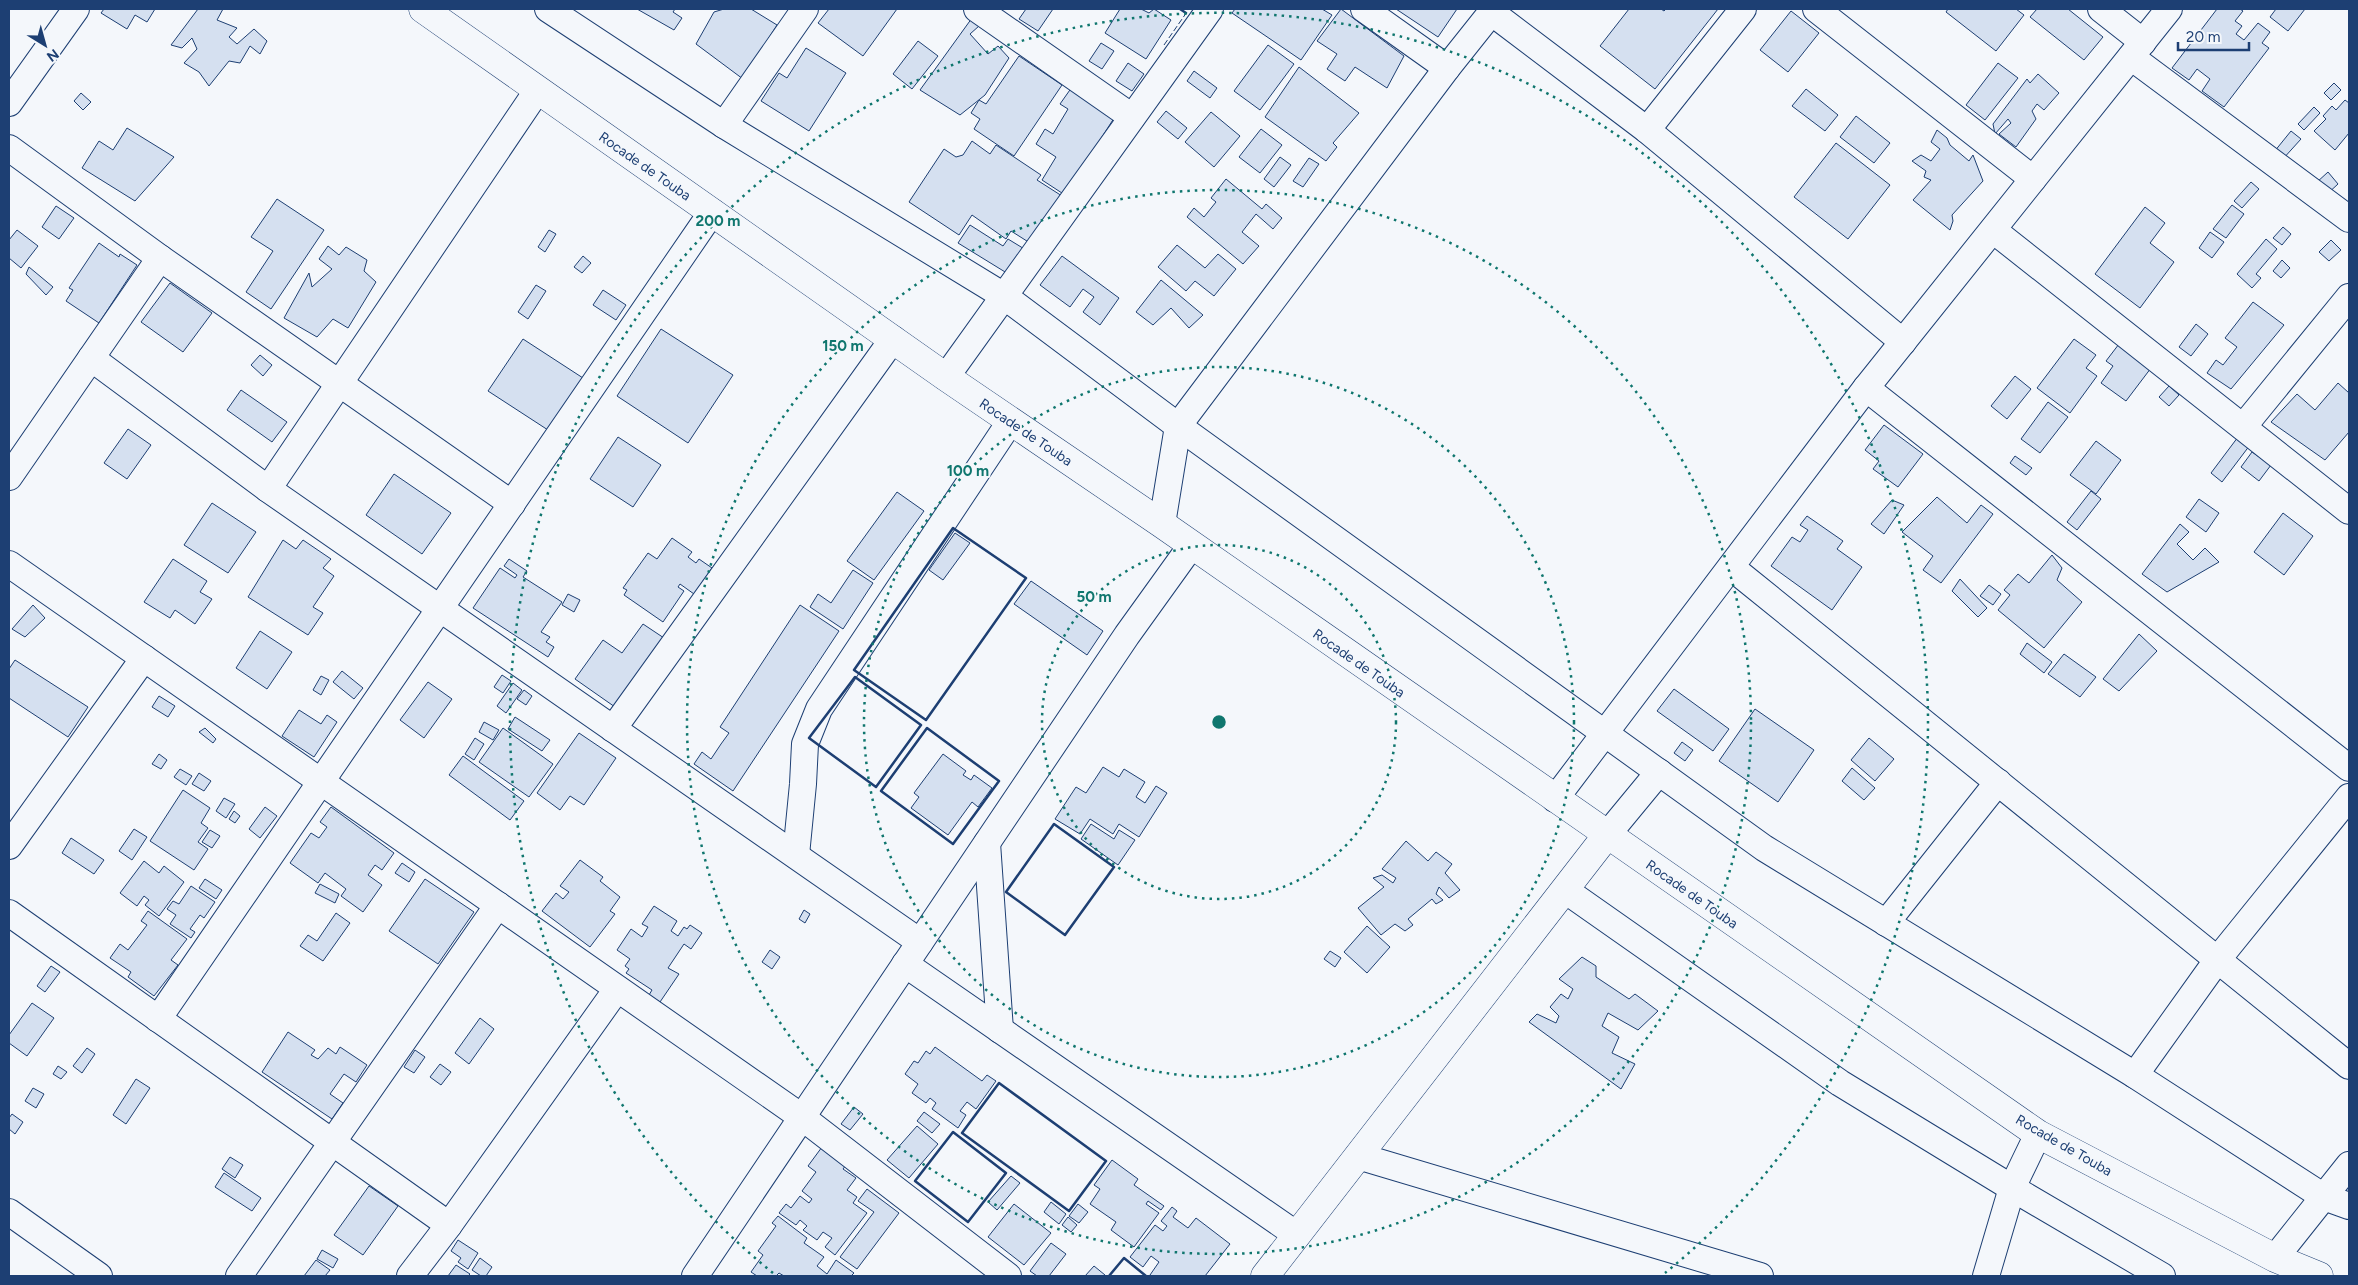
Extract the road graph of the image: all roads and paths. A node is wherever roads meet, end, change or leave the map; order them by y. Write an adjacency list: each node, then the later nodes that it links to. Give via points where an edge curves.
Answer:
1 (76, 9): 16 (street)
2 (423, 9): 15 (main road, Rocade de Touba)
3 (548, 9): 18 (street)
4 (805, 9): 18 (street)
5 (977, 9): 17 (street)
6 (1210, 9): 17 (street)
7 (1364, 9): 14 (street)
8 (1743, 9): 19 (street)
9 (1816, 9): 21 (street)
10 (2101, 9): 13 (street)
11 (2169, 9): 13 (street)
12 (1492, 10): 14 (street); 19 (street)
13 (2137, 49): 21 (street); 23 (street)
14 (1447, 68): 35 (street)
15 (537, 91): 22 (main road, Rocade de Touba); 32 (street)
16 (9, 103)
17 (1132, 117): 26 (street)
18 (724, 125): 26 (street)
19 (1647, 130): 29 (street)
20 (9, 148): 25 (street)
21 (2033, 179): 24 (street)
22 (712, 212): 28 (main road, Rocade de Touba); 39 (street)
23 (2349, 219)
24 (1993, 230): 29 (street); 36 (street)
25 (160, 258): 30 (street); 32 (street)
26 (1004, 296): 31 (street); 35 (street)
27 (2349, 297): 36 (street)
28 (893, 340): 31 (main road, Rocade de Touba); 47 (street)
29 (1903, 342): 33 (street)
30 (91, 358): 37 (street); 38 (street)
31 (946, 377): 34 (main road, Rocade de Touba)
32 (338, 384): 38 (street); 39 (street)
33 (1866, 388): 44 (street); 49 (street)
34 (1010, 422): 41 (main road, Rocade de Touba); 58 (street, via 819,709 805,744)
35 (1178, 426): 41 (street); 48 (street)
36 (2243, 427): 40 (street)
37 (9, 477)
38 (268, 489): 45 (street)
39 (512, 504): 45 (street)
40 (2349, 510)
41 (1162, 524): 42 (main road, Rocade de Touba)
42 (1190, 546): 54 (main road, Rocade de Touba); 56 (street)
43 (9, 564): 46 (street)
44 (1730, 567): 48 (street); 52 (street)
45 (440, 609): 47 (street); 51 (street)
46 (144, 658): 51 (street); 57 (street)
47 (613, 729): 58 (street)
48 (1605, 733): 50 (street); 54 (street)
49 (2349, 768)
50 (1659, 772): 55 (street); 62 (street, via 1764,848)
51 (320, 782): 60 (street); 67 (street)
52 (1998, 782): 62 (street); 64 (street)
53 (2349, 797): 64 (street)
54 (1554, 799): 55 (main road, Rocade de Touba)
55 (1607, 835): 59 (main road); 72 (main road, Rocade de Touba)
56 (987, 843): 63 (street); 68 (street)
57 (9, 846)
58 (796, 855): 63 (street)
59 (1565, 890): 74 (main road); 76 (street, via 1840,1083)
60 (498, 905): 66 (street); 73 (street)
61 (9, 913): 67 (street)
62 (1886, 923): 70 (street)
63 (920, 942): 65 (street)
64 (2218, 960): 69 (street); 70 (street)
65 (905, 964): 68 (street); 71 (street)
66 (617, 989): 71 (street); 80 (street)
67 (158, 1019): 73 (street)
68 (1000, 1030): 81 (street)
69 (2349, 1066)
70 (2135, 1075): 77 (street)
71 (803, 1118): 83 (street); 87 (street)
72 (2038, 1134): 76 (street); 82 (main road, Rocade de Touba)
73 (332, 1141): 80 (street); 85 (street)
74 (1358, 1156): 81 (main road); 89 (street)
75 (2349, 1165): 77 (street)
76 (2012, 1188): 90 (street); 91 (street)
77 (2324, 1197): 78 (street); 82 (street)
78 (2349, 1206)
79 (9, 1212): 84 (street)
80 (449, 1225): 86 (street)
81 (1297, 1235): 88 (main road)
82 (2275, 1258): 92 (main road, Rocade de Touba)
83 (993, 1272)
84 (89, 1273)
85 (238, 1276)
86 (410, 1276)
87 (695, 1276)
88 (1264, 1276)
89 (1760, 1276)
90 (1986, 1276)
91 (2162, 1276)
92 (2319, 1276)

